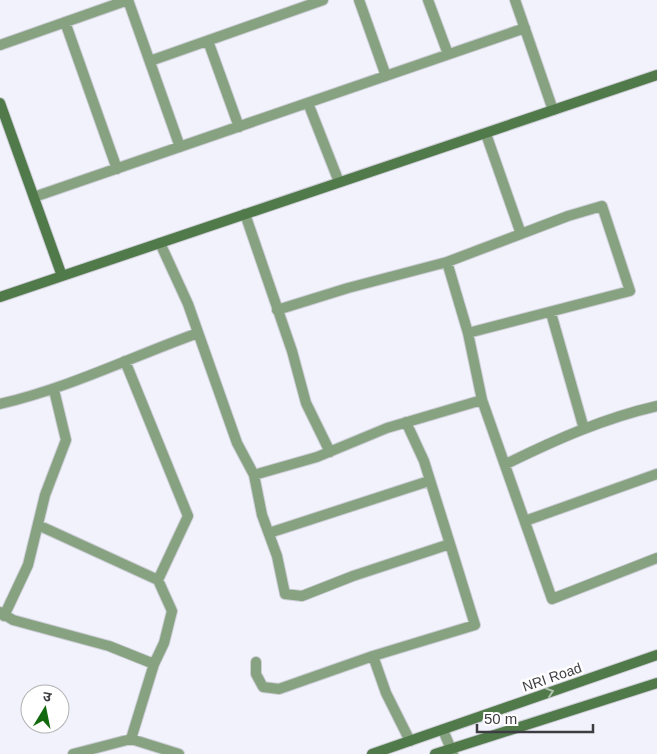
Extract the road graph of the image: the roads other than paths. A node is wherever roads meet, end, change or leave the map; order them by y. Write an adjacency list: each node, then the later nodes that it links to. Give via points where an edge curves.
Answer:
1 (128, 0): 6 (street); 11 (street)
2 (323, 0): 8 (street)
3 (359, 0): 13 (street)
4 (428, 0): 10 (street)
5 (515, 0): 7 (street)
6 (65, 22): 9 (street); 20 (street)
7 (525, 28): 10 (street); 16 (street)
8 (208, 41): 11 (street); 17 (street)
9 (0, 44)
10 (448, 54): 13 (street)
11 (150, 62): 19 (street)
12 (657, 75): 16 (street)
13 (386, 76): 15 (street)
14 (0, 103): 22 (street)
15 (308, 103): 17 (street); 21 (street)
16 (553, 110): 18 (street)
17 (239, 127): 19 (street)
18 (486, 134): 21 (street); 24 (street)
19 (180, 147): 20 (street)
20 (117, 169): 22 (street)
21 (339, 182): 23 (street)
22 (34, 197): 27 (street)
23 (245, 214): 25 (street); 29 (street)
24 (521, 234): 26 (street); 30 (street, via 602,206 630,291)
25 (160, 243): 27 (street); 31 (street)
26 (448, 262): 29 (street); 32 (street)
27 (62, 276): 28 (street)
28 (0, 297)
29 (277, 310): 40 (street, via 306,403)
30 (551, 312): 32 (street); 39 (street)
31 (198, 333): 33 (street); 43 (street, via 237,443)
32 (468, 333): 35 (street)
33 (125, 361): 34 (street); 50 (street, via 188,516)
34 (54, 390): 36 (street); 46 (street, via 66,440 45,495)
35 (482, 400): 38 (street); 41 (street)
36 (0, 404)
37 (657, 406): 39 (street)
38 (406, 422): 40 (street); 44 (street, via 424,461)
39 (584, 428): 41 (street)
40 (330, 452): 43 (street)
41 (506, 464): 45 (street)
42 (657, 474): 45 (street)
43 (254, 475): 47 (street)
44 (429, 481): 47 (street); 48 (street)
45 (525, 521): 49 (street, via 552,599)
46 (38, 525): 50 (street); 51 (street, via 28,565)
47 (269, 533): 48 (street, via 286,594 302,596)
48 (450, 544): 52 (street, via 475,624)
49 (657, 558)
50 (158, 580): 55 (street, via 172,611 164,643)
51 (2, 614): 55 (street, via 109,646)
52 (373, 656): 54 (street, via 279,689 262,687 256,674); 59 (street, via 386,693)
53 (657, 656): 57 (street, NRI Road, one-way to 53)
54 (256, 662)
55 (154, 664): 58 (street)
56 (657, 683): 60 (street)
57 (443, 730): 59 (street, NRI Road); 60 (street)
58 (131, 739): 61 (street); 62 (street)
59 (410, 741): 63 (street, NRI Road)
60 (452, 751): 64 (street)
61 (73, 754)
62 (179, 754)
63 (372, 754)
64 (435, 754)

